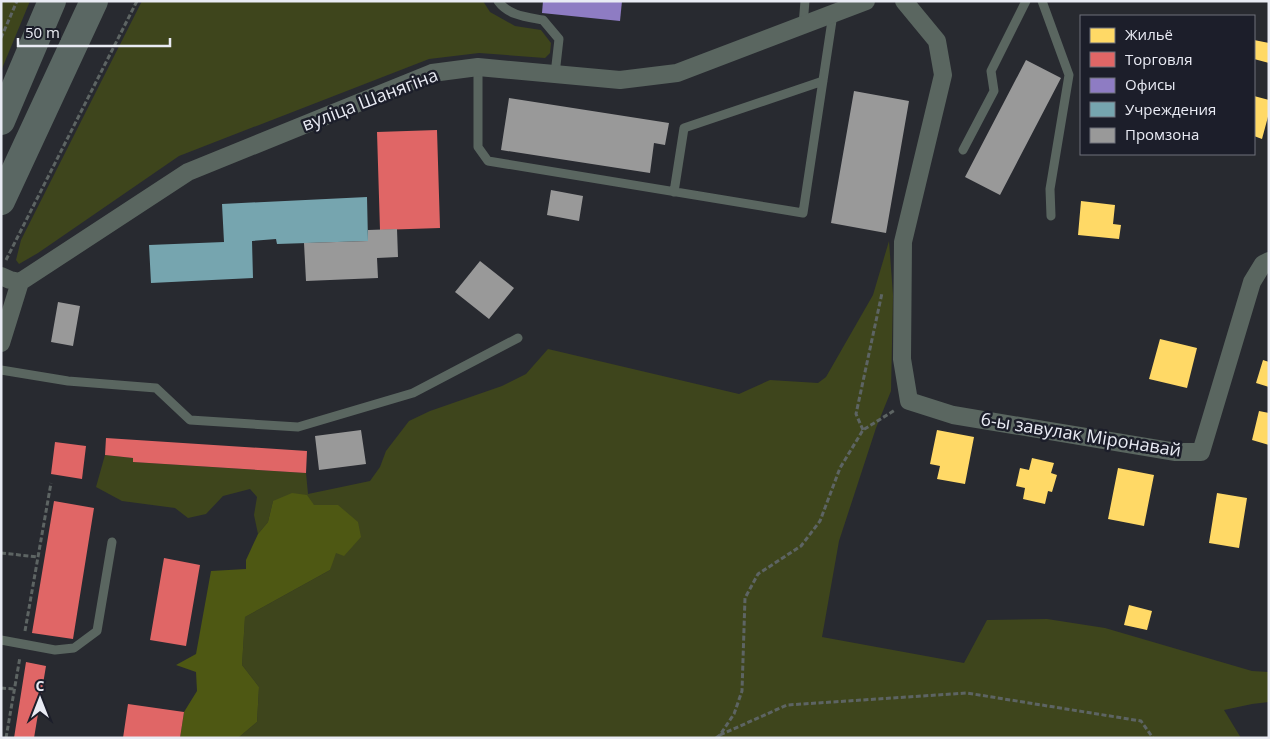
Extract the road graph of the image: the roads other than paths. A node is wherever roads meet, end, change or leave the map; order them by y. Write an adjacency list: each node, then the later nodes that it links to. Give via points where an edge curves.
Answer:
1 (52, 1): 14 (main road)
2 (94, 1): 17 (main road)
3 (498, 1): 12 (lane, via 518,16 543,20 559,39)
4 (805, 1): 10 (lane)
5 (866, 1): 9 (street, вуліца Шанягіна)
6 (904, 1): 19 (street, 6-ы завулак Міронавай, via 937,41 943,75 903,242 902,359 909,401 953,415 1176,452 1200,452 1252,282 1263,264)
7 (1026, 1): 15 (lane, via 992,71 994,91)
8 (1042, 1): 18 (lane, via 1069,75 1050,189)
9 (833, 14): 10 (street, вуліца Шанягіна); 13 (lane)
10 (803, 25): 12 (street, вуліца Шанягіна, via 677,73 620,80)
11 (478, 66): 12 (street, вуліца Шанягіна); 16 (lane, via 478,147 488,161); 21 (street, вуліца Шанягіна, via 432,73 188,172)
12 (555, 74)
13 (823, 81): 16 (lane, via 684,128); 16 (lane, via 803,213)
14 (1, 121)
15 (964, 150)
16 (674, 192)
17 (1, 201)
18 (1051, 216)
19 (1269, 261)
20 (3, 269): 21 (street, via 10,280)
21 (20, 282): 23 (street)
22 (518, 338): 24 (lane, via 412,393 298,427 190,420 156,388 68,381)
23 (1, 343)
24 (1, 370)
25 (112, 542): 26 (lane, via 96,631 74,648 55,650)
26 (1, 640)

